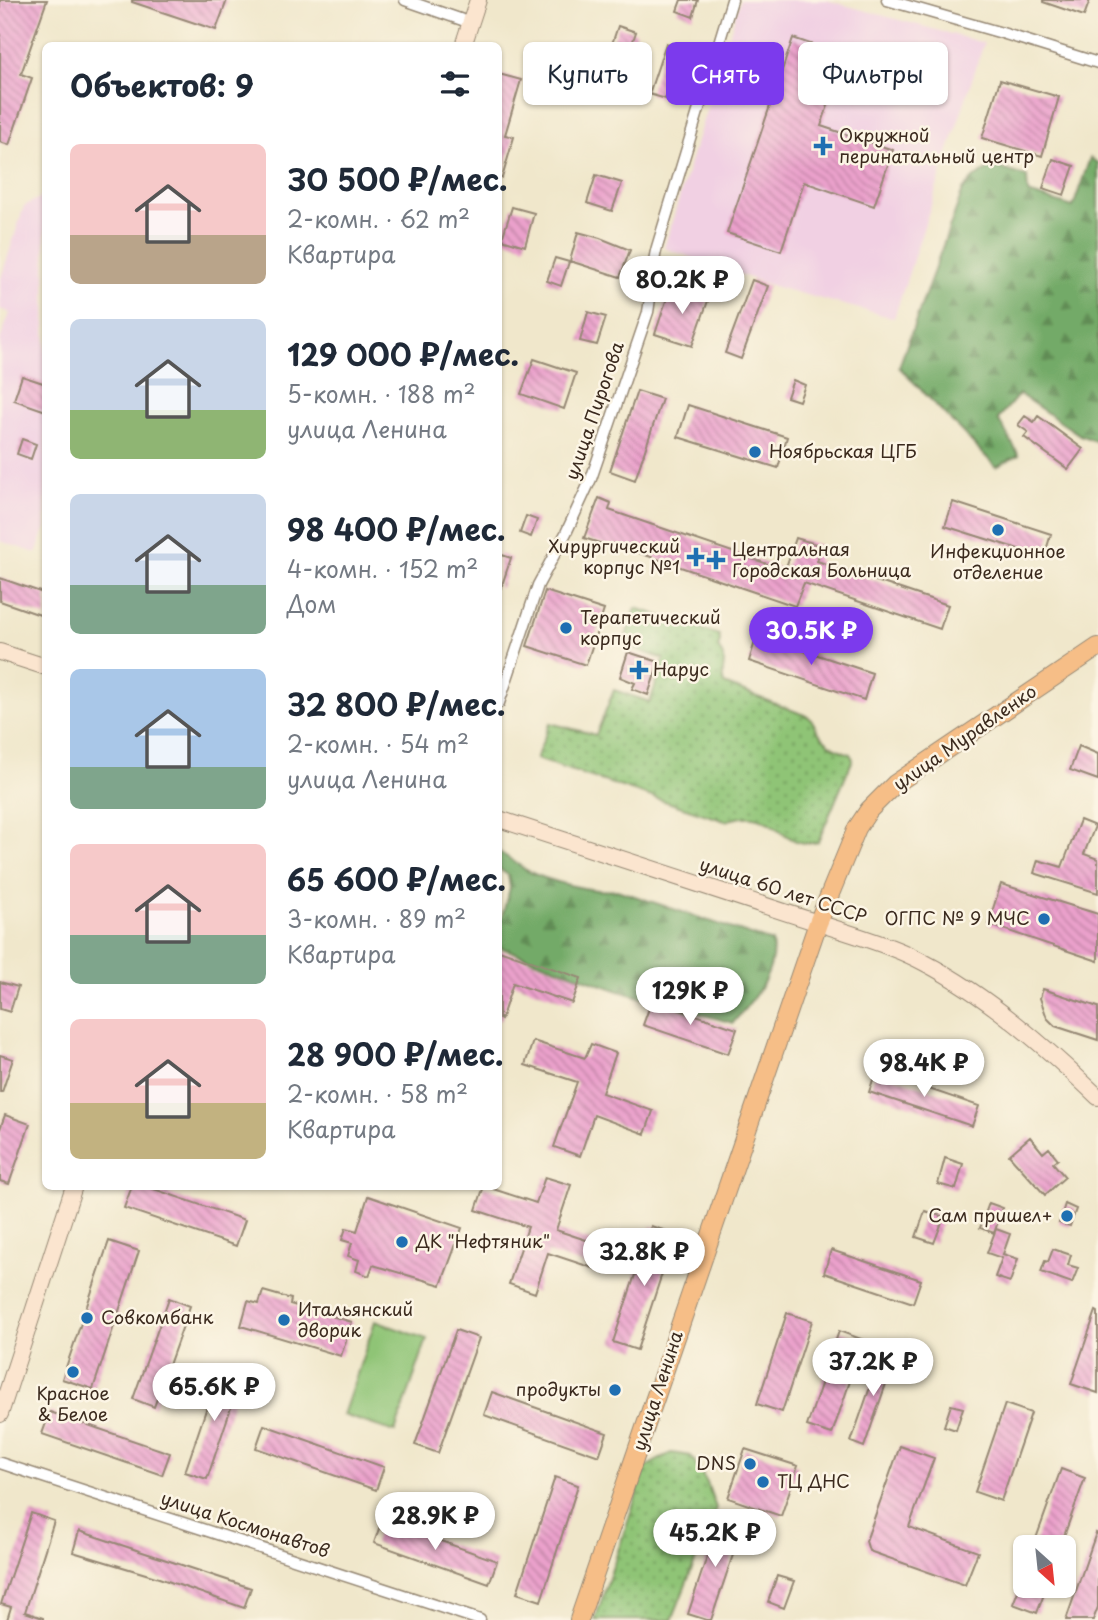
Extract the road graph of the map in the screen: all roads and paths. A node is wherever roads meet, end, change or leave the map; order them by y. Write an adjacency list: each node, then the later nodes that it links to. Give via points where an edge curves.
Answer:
1 (405, 0): 5 (street)
2 (478, 0): 5 (main road)
3 (732, 0): 11 (street, улица Пирогова, via 656,247 648,312 591,479 538,585)
4 (887, 0): 7 (street)
5 (471, 23): 6 (main road)
6 (464, 42)
7 (1098, 63)
8 (1098, 647): 13 (main road, улица Муравленко, via 881,796 857,828)
9 (0, 652): 10 (main road)
10 (42, 666)
11 (502, 694)
12 (502, 819): 13 (main road, улица 60 лет СССР)
13 (818, 923): 14 (main road, улица 60 лет СССР, via 892,948 956,982 1048,1050); 19 (main road, улица Ленина)
14 (1098, 1097)
15 (73, 1190): 16 (main road)
16 (0, 1414)
17 (0, 1463): 18 (street, улица Космонавтов)
18 (480, 1620)
19 (579, 1620)

